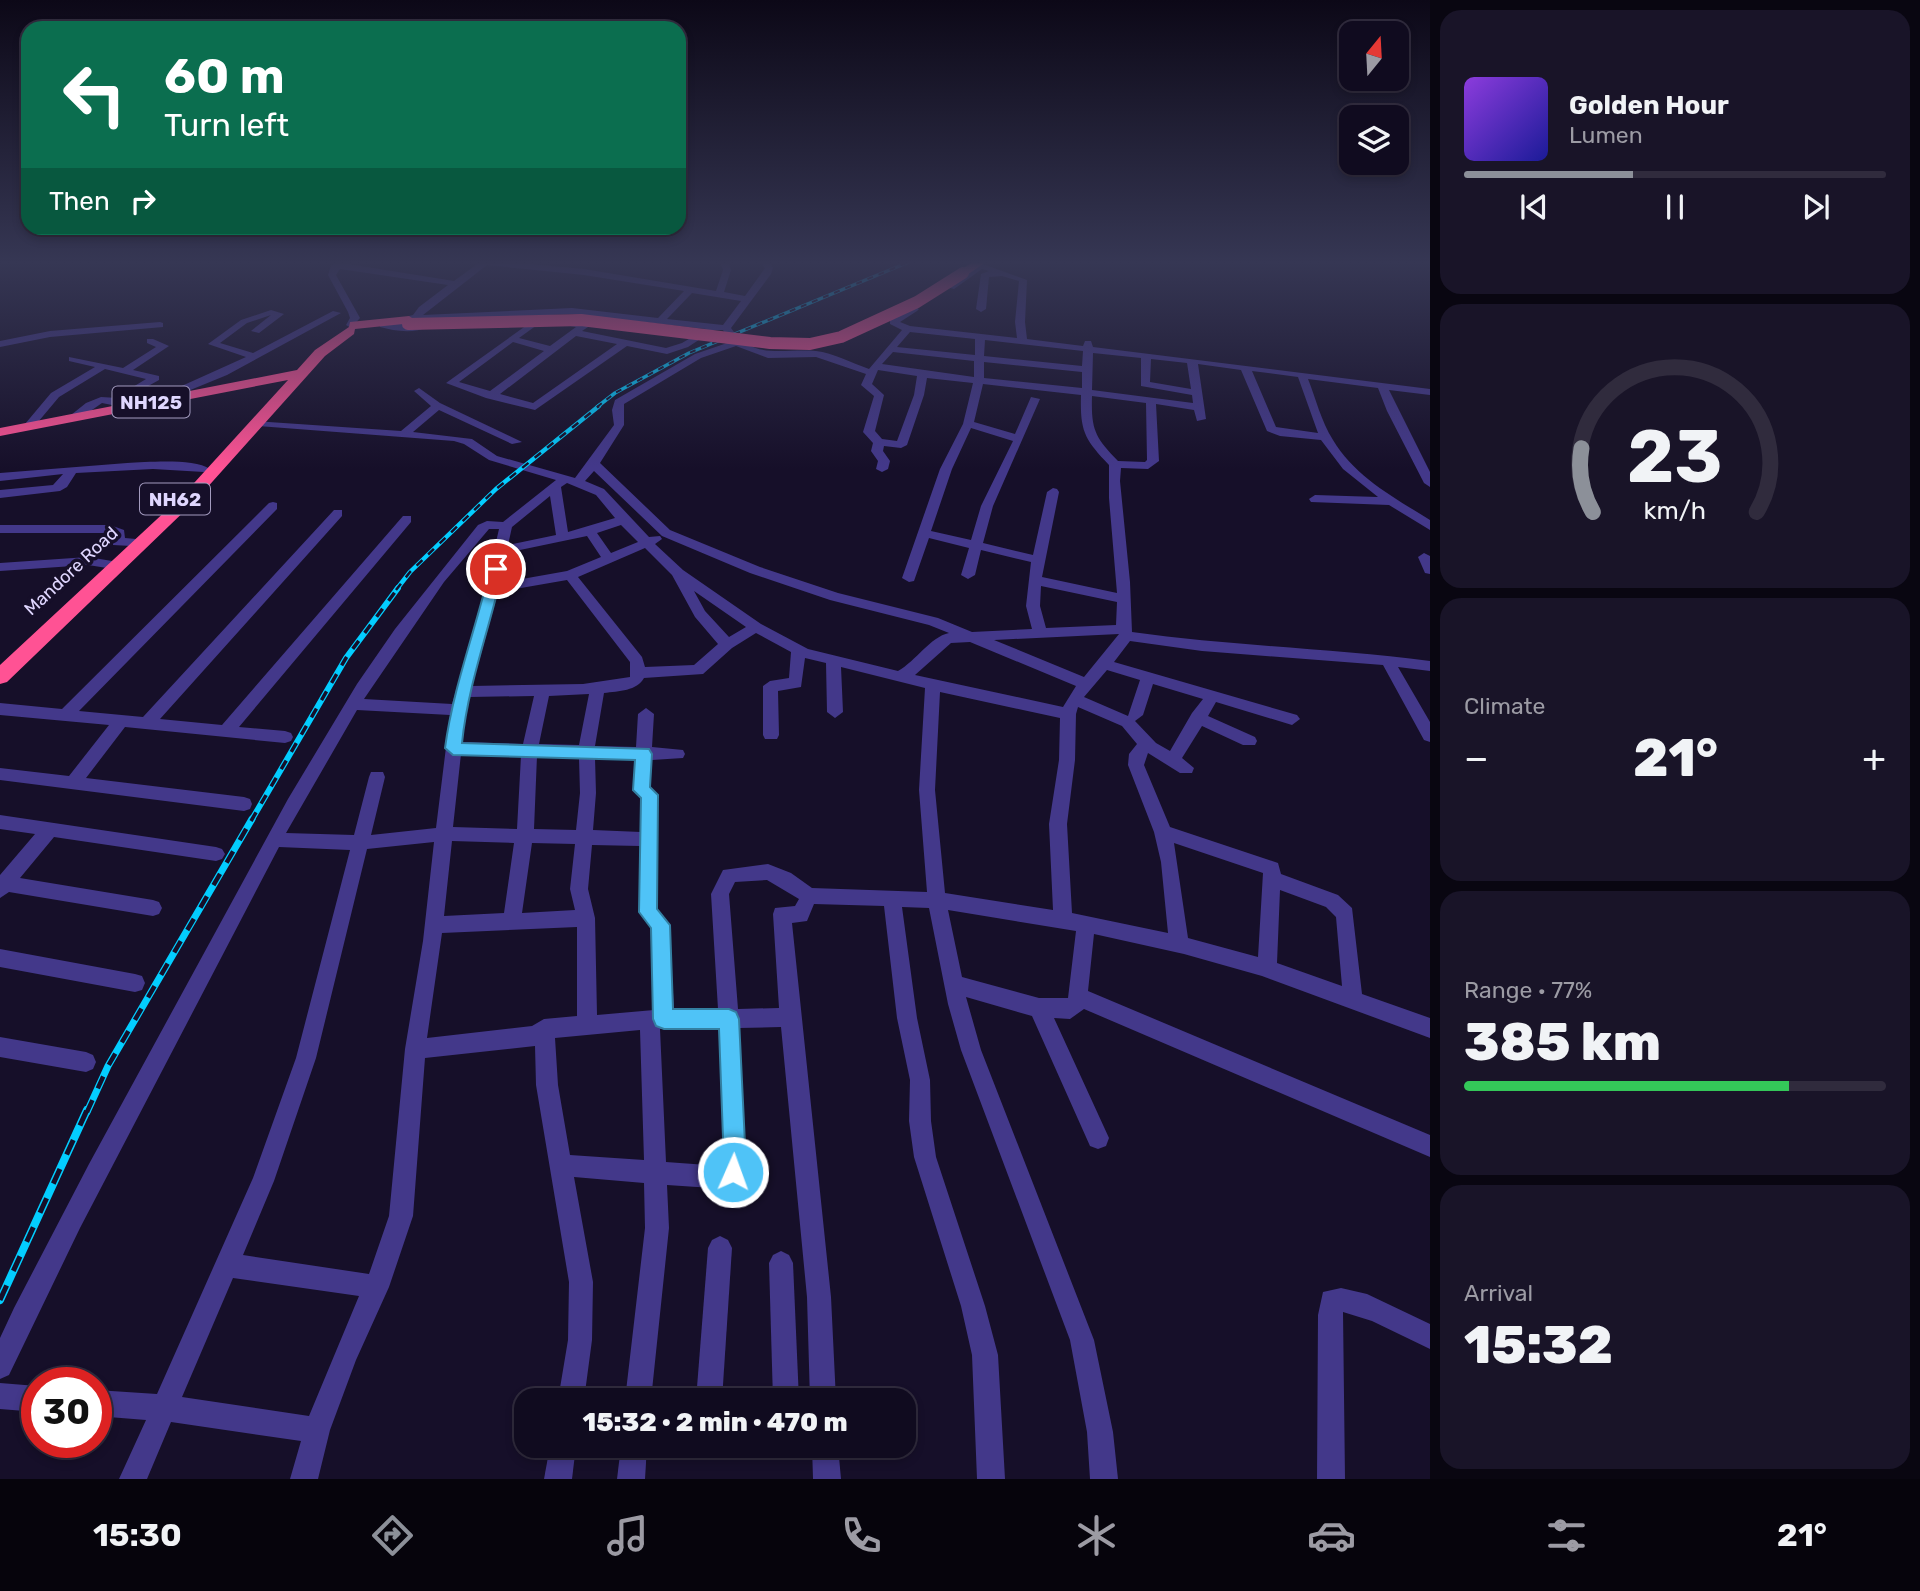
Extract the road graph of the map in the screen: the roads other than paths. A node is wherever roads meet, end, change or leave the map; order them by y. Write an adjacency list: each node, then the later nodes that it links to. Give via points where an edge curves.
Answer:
1 (86, 331): 21 (street)
2 (232, 331): 26 (street, via 213,344)
3 (330, 331): 26 (street)
4 (338, 331): 37 (highway, Mandore Road / NH62)
5 (523, 331): 17 (street)
6 (578, 331): 14 (street)
7 (668, 331): 10 (highway, bridge, via 770,344 810,344)
8 (708, 331): 19 (street, via 671,351)
9 (728, 331): 20 (street)
10 (856, 331)
11 (906, 331): 23 (street)
12 (929, 331): 15 (street)
13 (1021, 331): 16 (street)
14 (576, 333): 19 (street); 24 (street)
15 (980, 336): 16 (street); 27 (street)
16 (1022, 338): 22 (street)
17 (512, 339): 24 (street); 45 (street, via 450,383)
18 (150, 341): 34 (street, via 164,346)
19 (625, 343): 45 (street, via 535,407)
20 (736, 343): 32 (street, via 768,355 817,354); 60 (street, via 698,356 619,402 619,425)
21 (0, 344)
22 (1088, 346): 25 (street); 33 (street); 43 (street, via 1405,384)
23 (890, 349): 27 (street); 32 (street)
24 (553, 350): 45 (street)
25 (1146, 355): 29 (street); 44 (street, via 1145,383)
26 (253, 356): 40 (street, via 223,373)
27 (981, 358): 33 (street); 38 (street)
28 (74, 359): 30 (street)
29 (1192, 361): 31 (street); 44 (street)
30 (103, 366): 34 (street); 52 (street, via 55,395)
31 (1245, 367): 36 (street); 55 (street, via 1271,429)
32 (873, 369): 35 (street); 58 (street, via 866,384 879,395 869,432)
33 (1089, 370): 42 (street)
34 (125, 371): 40 (street)
35 (922, 374): 38 (street); 58 (street, via 901,445)
36 (1302, 374): 39 (street); 55 (street)
37 (294, 376): 40 (highway, NH125); 50 (highway, Mandore Road / NH62); 54 (highway, NH125); 62 (highway, Mandore Road / NH62)
38 (979, 380): 42 (street); 51 (street)
39 (1382, 386): 43 (street); 66 (street)
40 (170, 387): 46 (highway, NH125); 46 (street)
41 (419, 391): 49 (street)
42 (1087, 392): 48 (street); 59 (street, via 1092,440)
43 (1430, 392)
44 (1196, 393): 48 (street, via 1200,413)
45 (490, 396)
46 (132, 399): 52 (highway, NH125)
47 (1035, 399): 56 (street)
48 (1151, 401): 59 (street, via 1153,461 1148,466)
49 (432, 410): 53 (street); 57 (street)
50 (258, 423): 53 (street); 110 (highway, Mandore Road / NH62, via 190,497)
51 (968, 424): 56 (street); 80 (street, via 946,469)
52 (29, 426): 54 (highway, NH125)
53 (405, 433): 65 (street, via 468,441 493,458)
54 (0, 434)
55 (1325, 437): 70 (street, via 1343,462)
56 (1019, 439): 84 (street, via 987,506)
57 (516, 442)
58 (879, 442): 61 (street)
59 (1115, 464): 98 (street)
60 (592, 465): 65 (street); 79 (street)
61 (882, 468)
62 (204, 469): 63 (street, via 164,465); 82 (highway, Mandore Road / NH62)
63 (72, 470): 64 (street); 68 (street, via 56,488)
64 (0, 477)
65 (569, 482): 74 (street, via 600,492); 76 (street); 81 (street)
66 (1430, 483)
67 (1053, 492): 88 (street)
68 (0, 494)
69 (1315, 499): 70 (street)
70 (1392, 501): 75 (street)
71 (273, 506): 125 (street)
72 (338, 513): 129 (street)
73 (407, 519): 130 (street)
74 (623, 520): 78 (street); 83 (street)
75 (1430, 526)
76 (506, 527): 85 (street); 119 (street, via 482,528 446,569)
77 (0, 529): 82 (street, via 110,529 120,533 118,542)
78 (590, 532): 81 (street); 87 (street)
79 (666, 533): 83 (street); 101 (street, via 755,570 835,597 933,621)
80 (925, 533): 84 (street); 95 (street)
81 (563, 539): 85 (street)
82 (131, 542): 89 (highway, Mandore Road / NH62)
83 (649, 542): 87 (street); 92 (street)
84 (978, 546): 88 (street); 94 (street)
85 (501, 550): 97 (street)
86 (1424, 557): 91 (street)
87 (609, 559): 93 (street)
88 (1038, 560): 96 (street)
89 (107, 564): 90 (street); 106 (highway, Mandore Road / NH62)
90 (0, 566)
91 (1430, 570)
92 (678, 573): 100 (street); 102 (street, via 700,614)
93 (570, 575): 97 (street); 109 (street, via 637,661)
94 (968, 575)
95 (909, 578)
96 (1035, 580): 98 (street); 99 (street)
97 (492, 589): 118 (street)
98 (1124, 620): 99 (street); 104 (street, via 1171,644); 107 (street)
99 (1037, 625): 101 (street)
100 (756, 627): 102 (street); 103 (street)
101 (957, 633): 111 (street, via 932,649 913,672); 113 (street)
102 (727, 644): 109 (street, via 695,671)
103 (799, 650): 105 (street); 131 (street, via 796,683 773,685 768,692)
104 (1387, 660): 108 (street); 132 (street)
105 (833, 661): 111 (street); 122 (street)
106 (0, 663)
107 (1104, 664): 112 (street); 113 (street)
108 (1430, 666)
109 (639, 673): 115 (street, via 627,685)
110 (0, 677)
111 (898, 677): 114 (street)
112 (1148, 678): 117 (street); 124 (street)
113 (1085, 684): 120 (street)
114 (933, 686): 120 (street); 159 (street, via 927,790)
115 (598, 688): 116 (street); 138 (street)
116 (543, 690): 118 (street); 137 (street)
117 (1212, 696): 126 (street); 127 (street)
118 (460, 701): 119 (street); 136 (street)
119 (354, 704): 152 (street)
120 (1071, 707): 135 (street, via 1127,722); 162 (street, via 1058,824)
121 (0, 709): 125 (street)
122 (835, 712)
123 (646, 715): 139 (street)
124 (1135, 715)
125 (65, 716): 128 (street)
126 (1197, 717): 134 (street); 135 (street, via 1180,763)
127 (1292, 719)
128 (121, 721): 129 (street); 143 (street)
129 (146, 724): 130 (street)
130 (226, 731): 133 (street)
131 (771, 735)
132 (1430, 736)
133 (285, 737)
134 (1249, 741)
135 (1147, 744): 147 (street, via 1137,754 1136,765)
136 (453, 748): 137 (street); 148 (street)
137 (529, 752): 138 (street); 149 (street)
138 (587, 753): 139 (street); 150 (street)
139 (643, 754): 140 (street); 151 (street, via 642,790 650,795)
140 (677, 754)
141 (0, 774): 143 (street)
142 (377, 777): 153 (street)
143 (74, 782): 144 (street)
144 (244, 804)
145 (0, 822): 146 (street)
146 (50, 829): 154 (street); 156 (street)
147 (1163, 832): 155 (street, via 1269,866); 166 (street)
148 (443, 834): 149 (street); 153 (street); 165 (street)
149 (524, 837): 150 (street); 163 (street)
150 (584, 837): 151 (street); 161 (street, via 579,889)
151 (649, 839): 175 (street, via 648,912 660,925)
152 (275, 840): 153 (street); 192 (street, via 96,1170)
153 (360, 843): 189 (street, via 306,1058)
154 (216, 854)
155 (1272, 879): 168 (street); 172 (street, via 1332,901 1345,914)
156 (2, 885): 160 (street)
157 (809, 897): 158 (street); 174 (street, via 800,915 782,914); 176 (street, via 768,872 729,875 720,894)
158 (892, 899): 159 (street); 211 (street, via 920,1080 925,1157 985,1355)
159 (937, 900): 162 (street); 170 (street)
160 (153, 908)
161 (586, 918): 163 (street); 177 (street)
162 (1063, 918): 164 (street)
163 (512, 921): 165 (street)
164 (1086, 923): 166 (street); 171 (street)
165 (433, 925): 181 (street)
166 (1179, 944): 168 (street)
167 (0, 958): 169 (street)
168 (1267, 969): 172 (street)
169 (135, 983)
170 (954, 984): 173 (street); 212 (street, via 971,1050 1082,1340)
171 (1077, 996): 173 (street, via 1070,1009); 184 (street)
172 (1353, 1001): 178 (street)
173 (1039, 1008): 183 (street)
174 (790, 1017): 176 (street); 197 (street, via 819,1297)
175 (657, 1019): 176 (street); 177 (street); 186 (street)
176 (729, 1019): 186 (street, via 733,1172 727,1178)
177 (586, 1025): 179 (street)
178 (1430, 1028)
179 (544, 1029): 181 (street, via 536,1036); 185 (street, via 547,1085)
180 (0, 1047): 182 (street)
181 (415, 1049): 190 (street, via 401,1216)
182 (86, 1062)
183 (1098, 1138)
184 (1430, 1146)
185 (560, 1165): 186 (street); 193 (street, via 581,1282)
186 (655, 1174): 194 (street, via 657,1228)
187 (720, 1248): 195 (street)
188 (781, 1263): 196 (street)
189 (228, 1265): 190 (street); 201 (street)
190 (377, 1287): 202 (street)
191 (1430, 1337): 213 (street, via 1359,1304 1341,1298 1332,1301)
192 (0, 1366)
193 (573, 1388)
194 (641, 1388)
195 (710, 1388)
196 (786, 1388)
197 (823, 1388)
198 (0, 1396): 199 (street)
199 (21, 1398)
200 (112, 1404): 201 (street)
201 (165, 1409): 202 (street); 206 (street)
202 (317, 1430): 207 (street)
203 (561, 1458): 208 (street)
204 (633, 1458): 209 (street)
205 (826, 1458): 210 (street)
206 (133, 1479)
207 (304, 1479)
208 (558, 1479)
209 (631, 1479)
210 (827, 1479)
211 (991, 1479)
212 (1104, 1479)
213 (1331, 1479)

